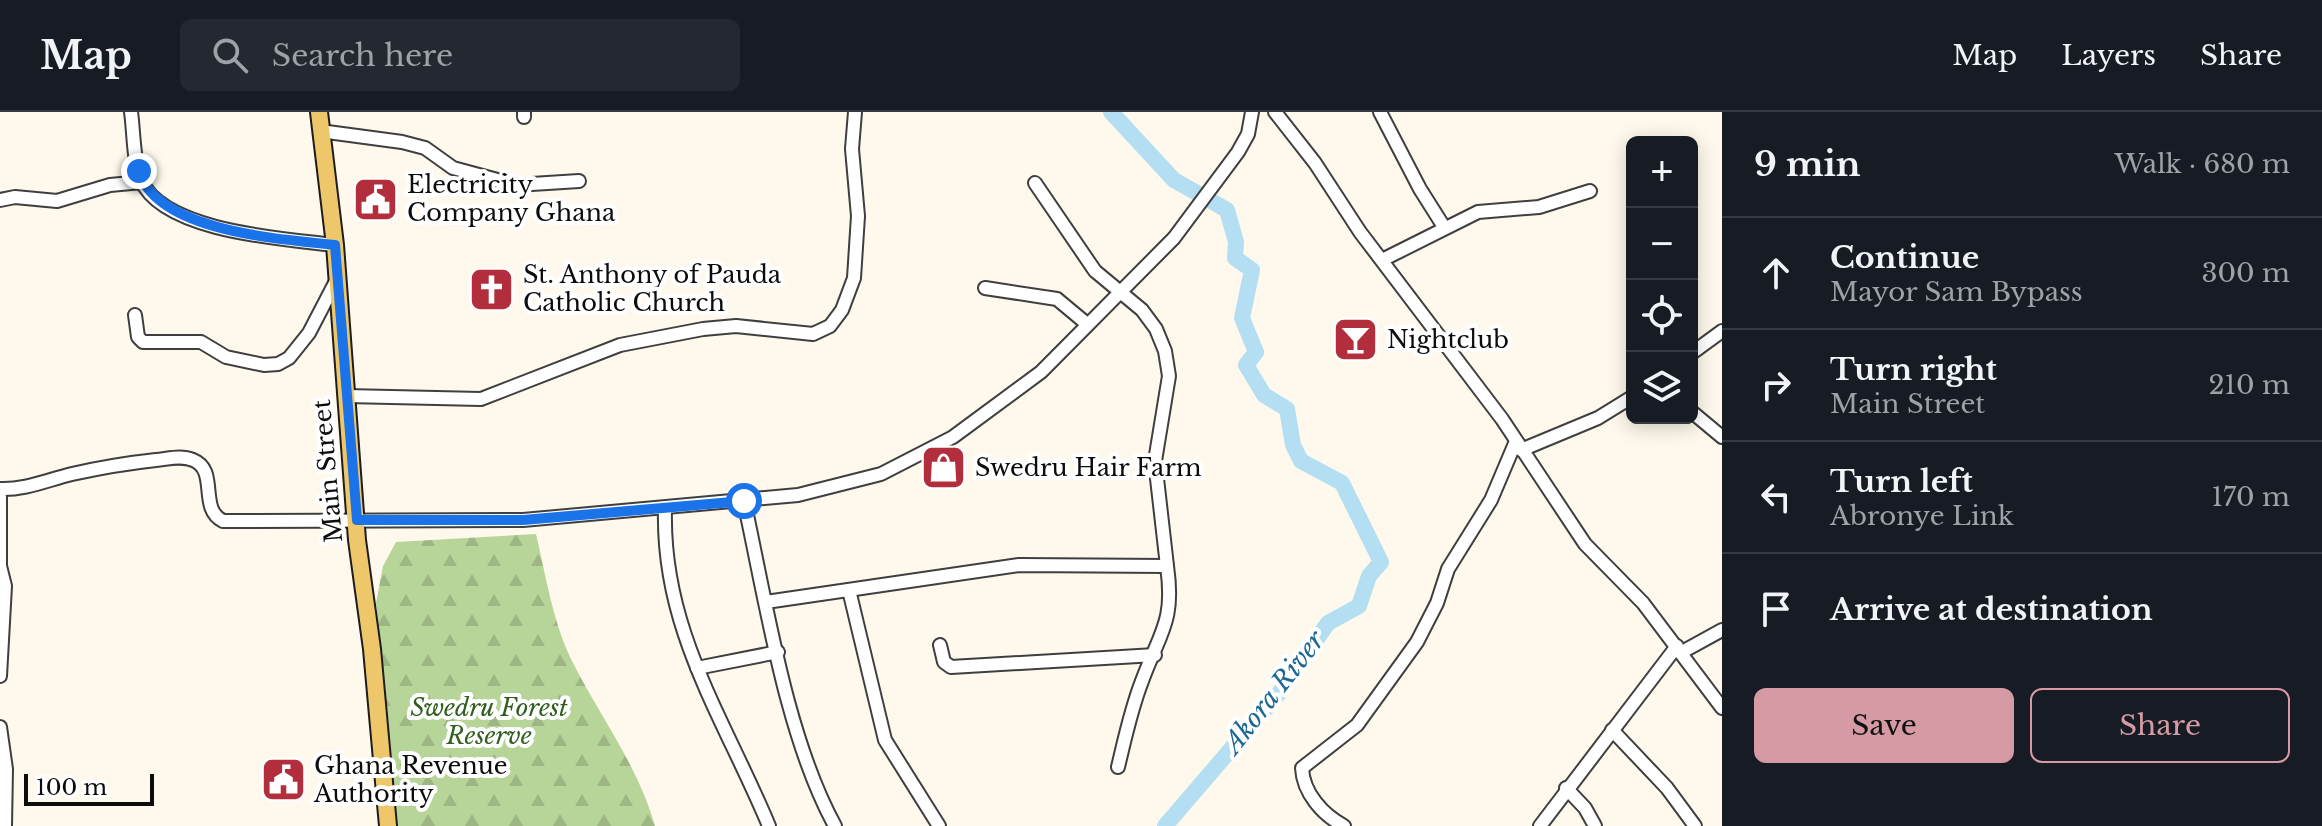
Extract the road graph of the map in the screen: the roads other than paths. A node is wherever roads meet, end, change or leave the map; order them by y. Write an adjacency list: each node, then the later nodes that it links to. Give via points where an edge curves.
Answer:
1 (131, 112): 9 (street)
2 (319, 112): 7 (main road, Main Street)
3 (855, 112): 23 (street, via 854,278 830,326 813,334 736,326 620,345 481,399)
4 (1252, 112): 18 (street, via 1243,143 1213,188)
5 (1275, 112): 15 (street)
6 (1380, 112): 13 (street)
7 (320, 131): 8 (street, via 425,148 453,168 516,185); 14 (main road, Main Street)
8 (579, 181)
9 (142, 182): 12 (street, via 110,185 57,201); 14 (street, via 179,214 221,227)
10 (1035, 183): 18 (street, via 1087,261)
11 (1590, 191): 13 (street, via 1539,207 1478,212)
12 (0, 200)
13 (1444, 227): 15 (street)
14 (335, 245): 16 (main road, Main Street)
15 (1382, 260): 27 (street)
16 (335, 283): 19 (street, via 309,333 278,364 226,357 201,342 143,342); 23 (main road, Main Street)
17 (985, 288): 20 (street, via 1057,299)
18 (1121, 293): 20 (street); 33 (street, via 1156,329 1169,376 1155,461)
19 (135, 315)
20 (1087, 324): 30 (street, via 1041,372 987,414 881,474)
21 (1722, 331): 22 (street)
22 (1693, 352)
23 (346, 396): 32 (main road, Main Street)
24 (1626, 401): 27 (street, via 1598,418)
25 (1698, 417): 26 (street)
26 (1722, 437)
27 (1518, 446): 39 (street, via 1585,544); 54 (street, via 1448,569 1417,642 1357,725 1302,768 1308,791)
28 (0, 489): 32 (street, via 181,457 206,472 211,509 223,521)
29 (0, 497): 34 (street)
30 (744, 501): 31 (street); 36 (street)
31 (665, 510): 32 (street, via 523,520); 42 (street, via 664,544 677,619)
32 (357, 520): 50 (main road, Main Street)
33 (1167, 566): 35 (street, via 1019,565); 41 (street, via 1171,599)
34 (0, 567): 43 (street, via 5,600)
35 (849, 590): 36 (street); 53 (street, via 885,740)
36 (766, 602): 40 (street)
37 (1722, 630): 39 (street)
38 (940, 645): 41 (street, via 944,662 951,667)
39 (1680, 649): 44 (street); 46 (street)
40 (778, 652): 42 (street); 52 (street, via 812,779)
41 (1155, 655): 47 (street, via 1138,691)
42 (697, 668): 51 (street)
43 (0, 676)
44 (1722, 708)
45 (0, 727): 49 (street)
46 (1612, 730): 48 (street); 57 (street)
47 (1118, 767)
48 (1566, 788): 55 (street); 56 (street)
49 (5, 826)
50 (388, 826)
51 (769, 826)
52 (835, 826)
53 (939, 826)
54 (1344, 826)
55 (1540, 826)
56 (1595, 826)
57 (1695, 826)

